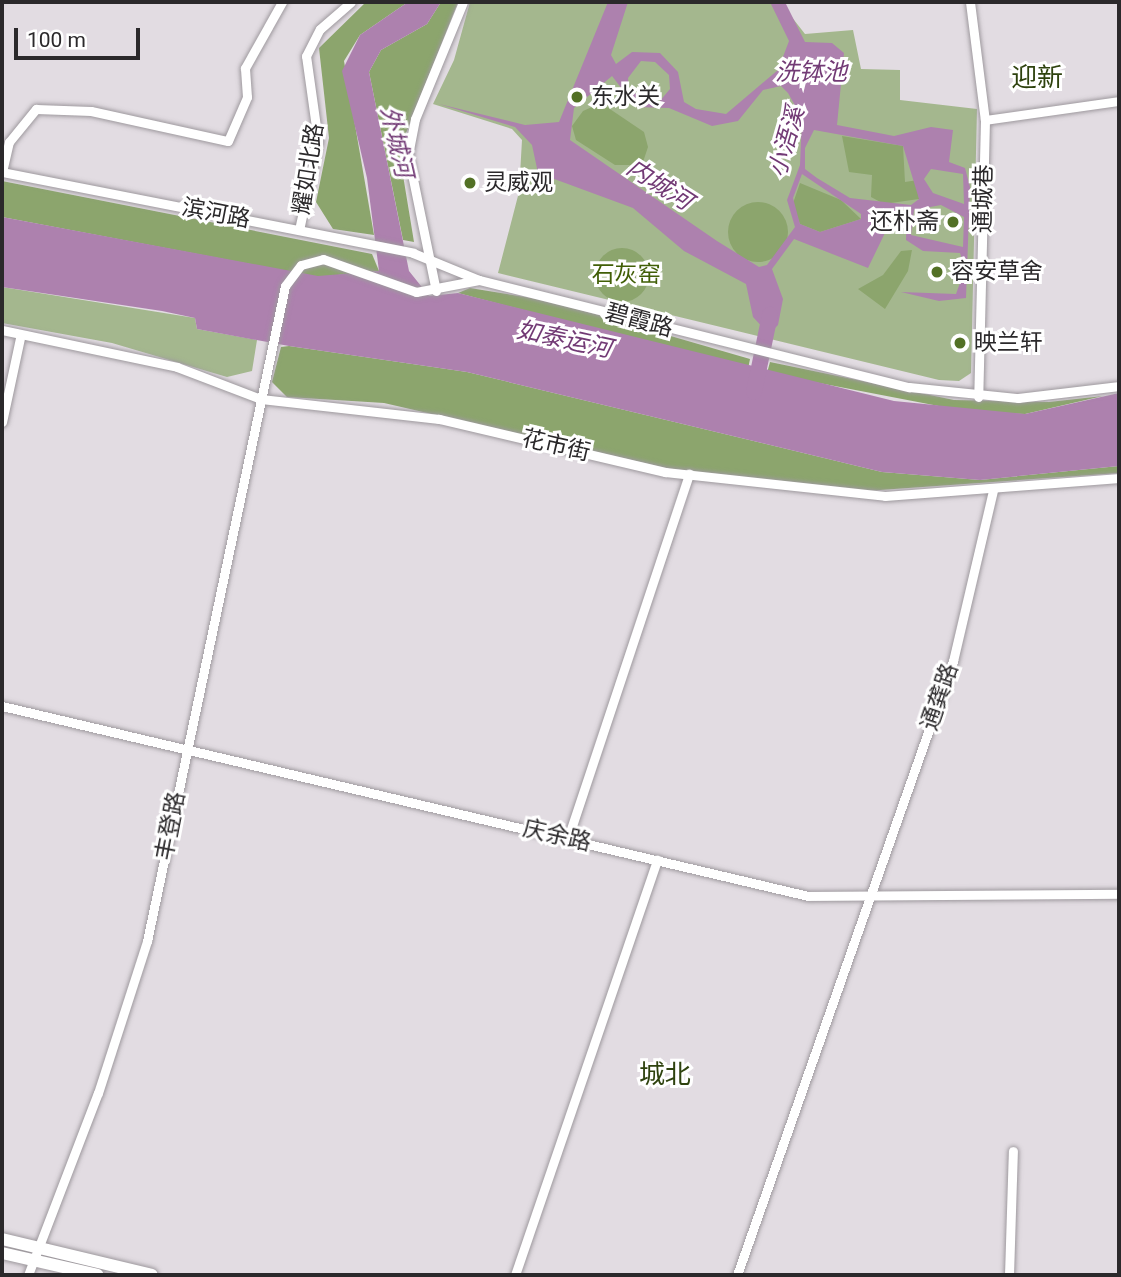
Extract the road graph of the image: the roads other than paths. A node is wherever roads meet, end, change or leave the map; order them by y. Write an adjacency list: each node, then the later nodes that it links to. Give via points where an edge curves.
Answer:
1 (282, 2): 7 (street, via 245,68 247,97 228,141 90,111 36,109 9,142)
2 (351, 2): 8 (street, 耀如北路, via 320,29 306,56 318,141)
3 (463, 2): 9 (street, via 410,138 413,196)
4 (970, 2): 6 (street, 通城巷)
5 (1119, 101): 6 (street)
6 (985, 120): 15 (street, 通城巷)
7 (2, 172): 8 (street, 滨河路)
8 (299, 230): 9 (street, 滨河路)
9 (429, 258): 10 (street, 碧霞路); 11 (street)
10 (479, 280): 11 (street); 15 (street, 碧霞路, via 772,356)
11 (433, 291): 16 (street, 丰登路, via 323,259 301,265 285,286)
12 (2, 330): 13 (street, 花市街)
13 (20, 338): 16 (street, 花市街, via 177,367); 17 (street)
14 (1119, 386): 15 (street, 碧霞路, via 1072,396)
15 (978, 397)
16 (261, 399): 18 (street, 花市街, via 368,407); 22 (street, 丰登路)
17 (2, 422)
18 (689, 474): 20 (street, 花市街, via 857,495); 23 (street)
19 (1119, 478): 20 (street, 花市街)
20 (993, 490): 26 (street, 通龚路, via 953,661)
21 (2, 706): 22 (street, 庆余路)
22 (186, 750): 23 (street, 庆余路); 30 (street, 丰登路, via 134,989)
23 (568, 838): 24 (street, 庆余路)
24 (657, 860): 26 (street, 庆余路, via 808,896); 34 (street)
25 (1119, 894): 26 (street, 庆余路)
26 (870, 899): 35 (street, 通龚路)
27 (1013, 1151): 36 (street)
28 (2, 1239): 30 (main road)
29 (2, 1253): 30 (main road)
30 (36, 1254): 31 (street, 丰登路); 32 (main road); 33 (main road)
31 (28, 1275)
32 (98, 1275)
33 (152, 1275)
34 (515, 1275)
35 (737, 1275)
36 (1009, 1275)

